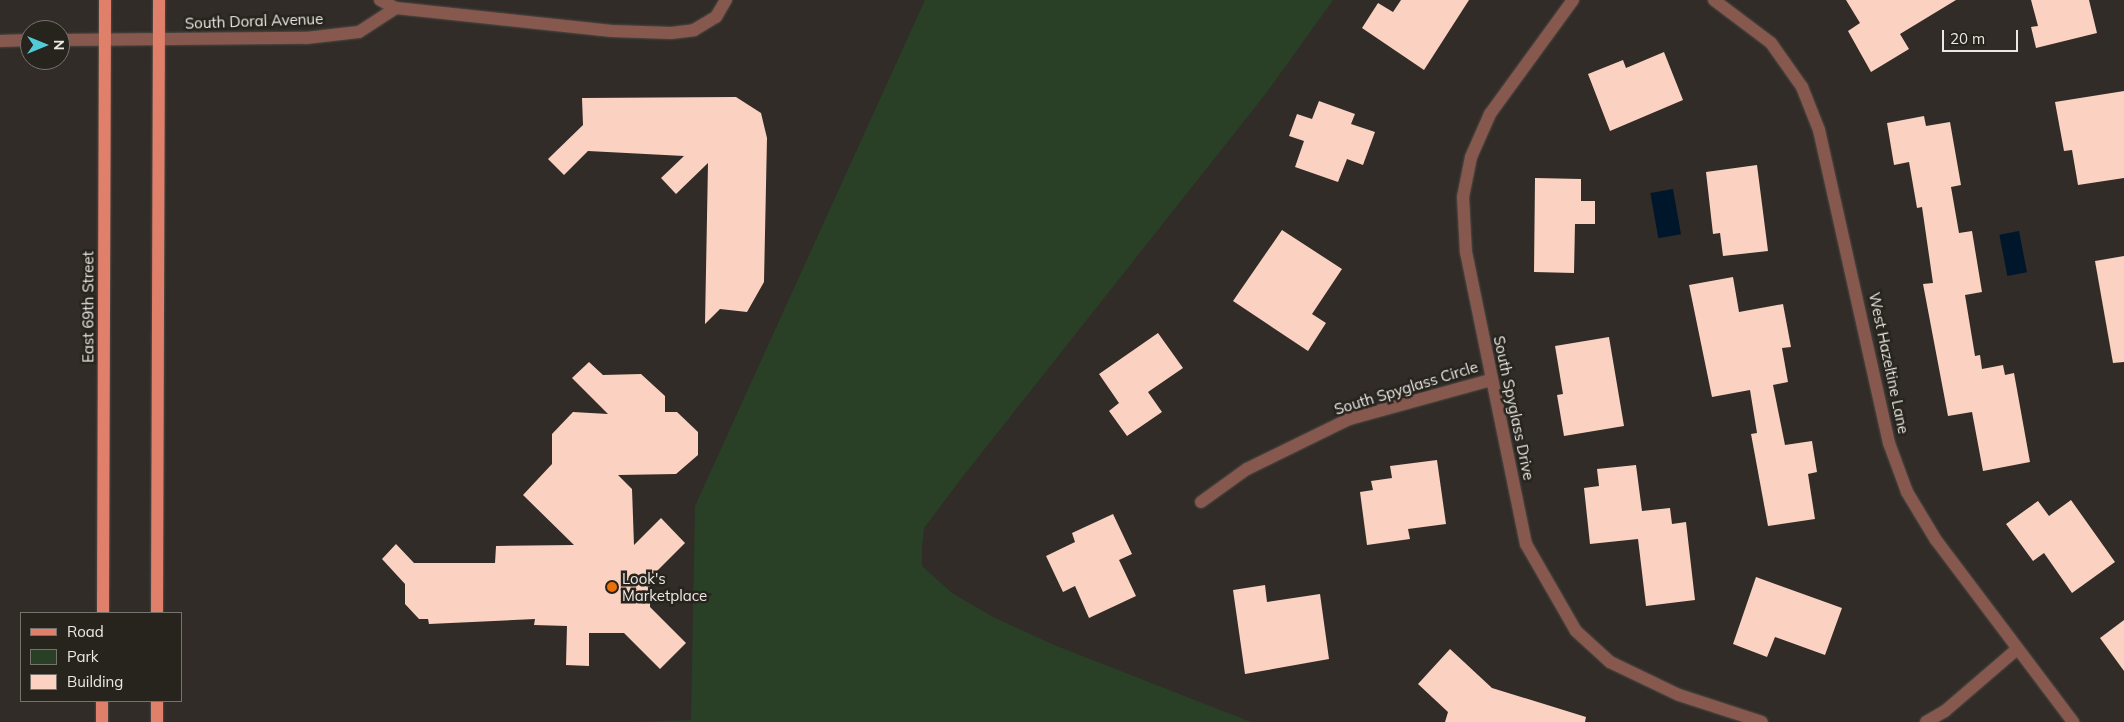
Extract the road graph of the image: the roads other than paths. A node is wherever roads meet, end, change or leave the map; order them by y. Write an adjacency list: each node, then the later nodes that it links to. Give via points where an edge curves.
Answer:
1 (106, 0): 10 (main road, East 69th Street)
2 (159, 0): 11 (main road)
3 (380, 0): 7 (street)
4 (726, 0): 7 (street, via 716,17 694,30 671,33 612,31)
5 (1573, 0): 13 (street, South Spyglass Drive, via 1490,114 1471,157 1462,197 1466,252)
6 (1714, 0): 17 (street, West Hazeltine Lane, via 1771,43 1802,87 1820,130 1889,443 1907,492 1936,540)
7 (396, 4): 11 (street, South Doral Avenue, via 360,32 306,38)
8 (20, 40): 12 (street)
9 (70, 40): 10 (street, South Doral Avenue)
10 (105, 40): 11 (street, South Doral Avenue); 15 (main road, East 69th Street)
11 (159, 40): 16 (main road)
12 (0, 41)
13 (1491, 380): 14 (street, South Spyglass Circle, via 1349,419 1248,469); 22 (street, South Spyglass Drive, via 1526,544 1576,631 1610,662 1679,695)
14 (1202, 502)
15 (103, 612)
16 (157, 612)
17 (2016, 650): 23 (street, via 1945,711); 24 (street, West Hazeltine Lane)
18 (102, 702): 20 (main road)
19 (157, 702): 21 (main road)
20 (102, 722)
21 (157, 722)
22 (1762, 722)
23 (1926, 722)
24 (2073, 722)

